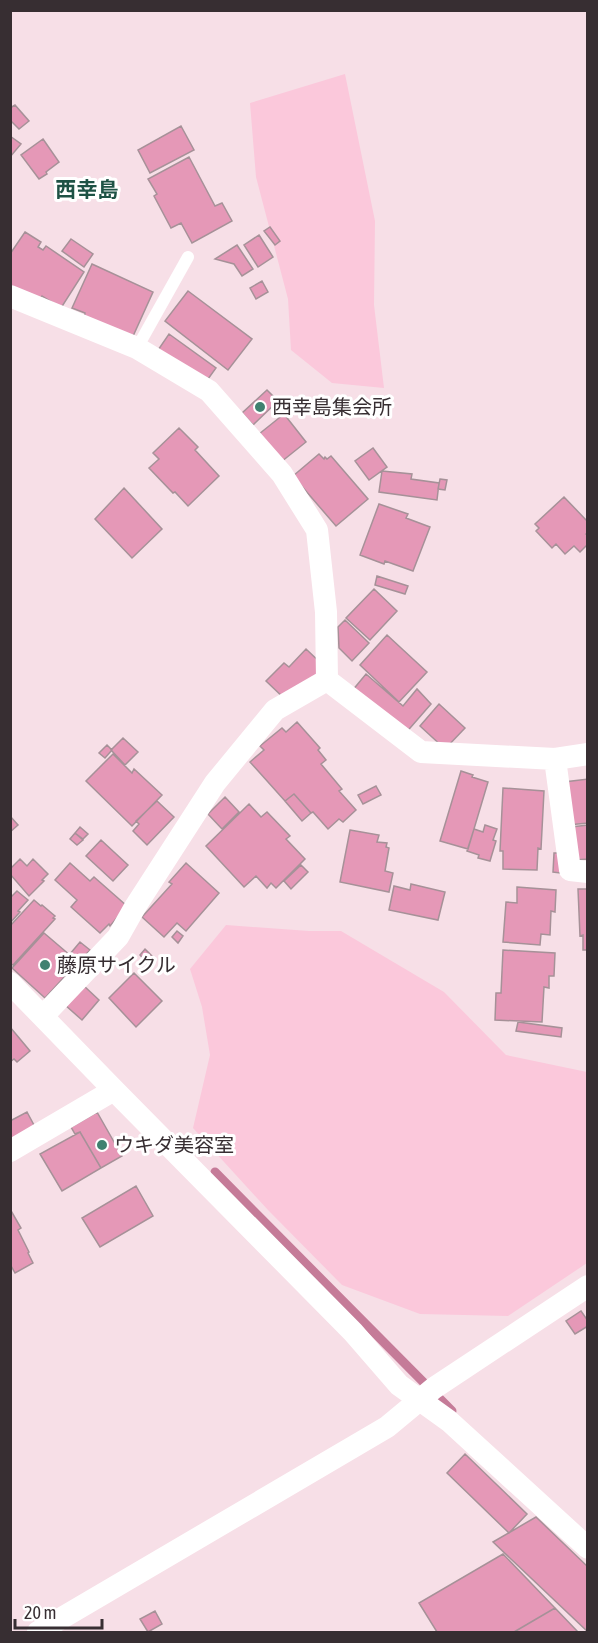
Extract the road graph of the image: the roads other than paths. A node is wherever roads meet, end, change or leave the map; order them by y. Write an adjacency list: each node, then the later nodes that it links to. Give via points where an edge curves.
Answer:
1 (188, 257): 3 (lane)
2 (10, 296): 3 (street)
3 (137, 348): 4 (street, via 209,391 282,474 317,530 326,612)
4 (327, 680): 6 (street, via 421,752); 9 (street, via 275,710 215,783 118,937)
5 (588, 754): 6 (street)
6 (555, 759): 7 (street, via 570,870)
7 (588, 872)
8 (10, 983): 9 (street)
9 (43, 1016): 10 (street)
10 (114, 1090): 11 (street); 13 (street, via 353,1332 399,1385)
11 (10, 1151)
12 (588, 1286): 13 (street)
13 (427, 1395): 14 (street, via 458,1429); 15 (street, via 387,1427)
14 (588, 1548)
15 (39, 1632)

